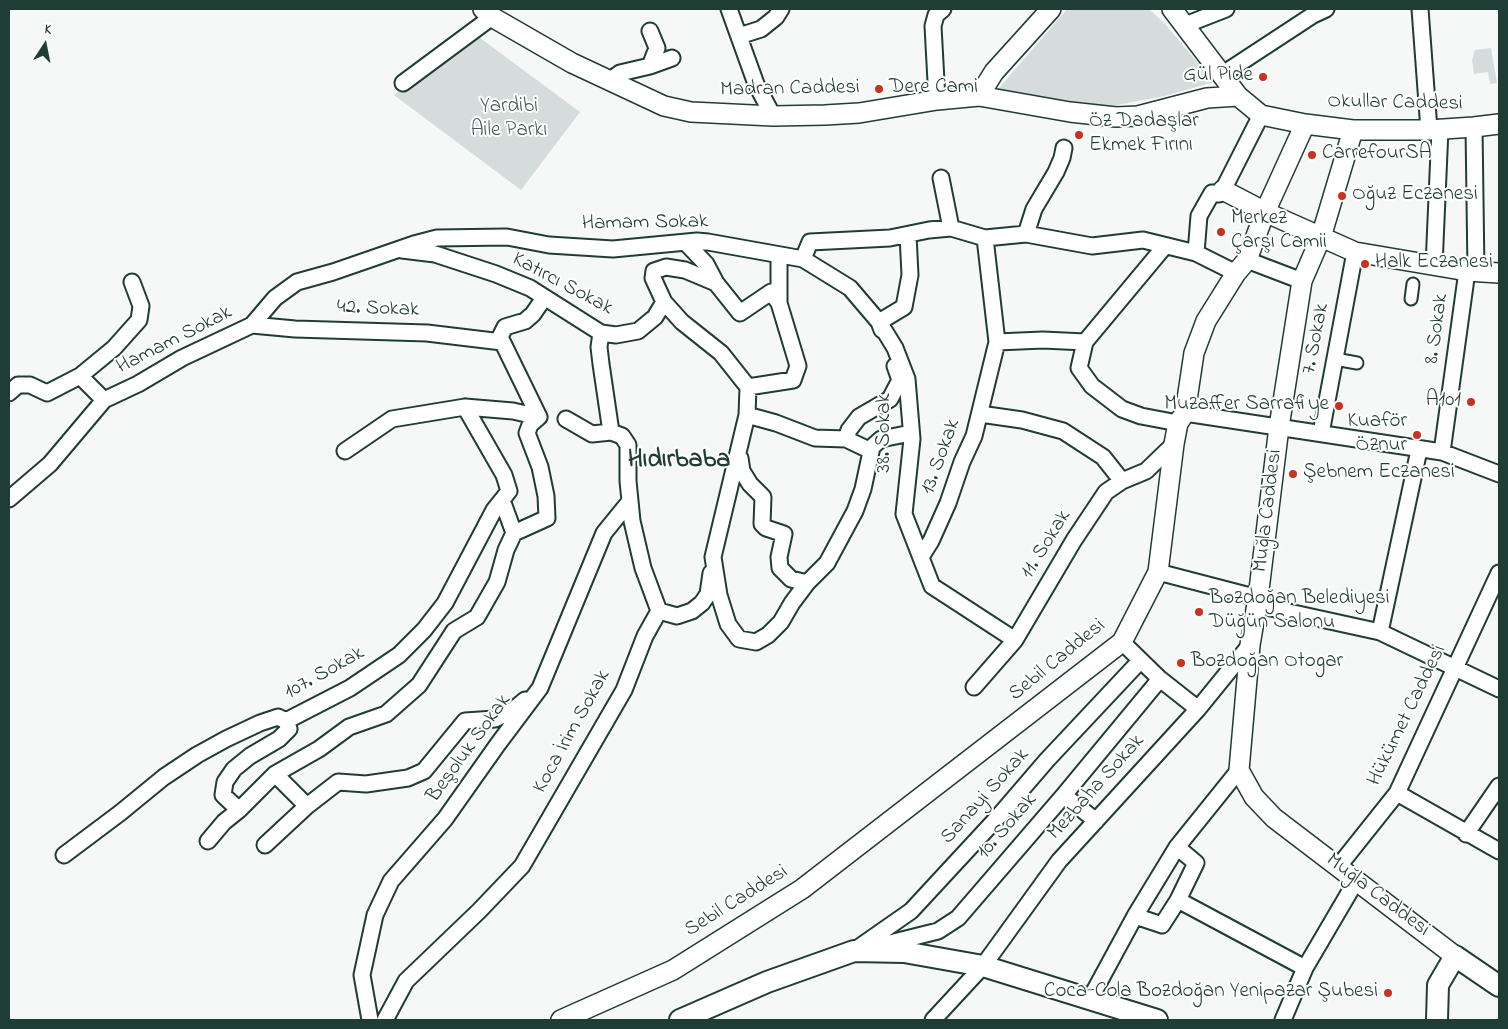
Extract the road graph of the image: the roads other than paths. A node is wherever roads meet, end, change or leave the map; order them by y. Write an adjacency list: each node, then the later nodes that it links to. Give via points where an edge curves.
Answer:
1 (728, 9): 11 (street)
2 (781, 9): 11 (street, via 761,29)
3 (943, 9): 19 (street, via 936,15 933,26)
4 (1051, 9): 17 (street, via 994,72)
5 (1226, 9): 9 (street)
6 (1326, 9): 14 (street)
7 (1420, 9): 25 (street)
8 (488, 13): 15 (street, Madran Caddesi, via 572,64); 16 (street)
9 (1180, 14): 14 (street)
10 (650, 31): 13 (street, via 657,48)
11 (740, 36): 21 (street, via 756,84)
12 (672, 58): 13 (street)
13 (650, 66): 15 (street, via 620,73)
14 (1223, 74): 18 (street)
15 (610, 82): 21 (street, Madran Caddesi, via 664,106 682,110)
16 (403, 83)
17 (979, 96): 18 (street, Madran Caddesi, via 1116,117 1138,116 1207,98); 19 (street, Madran Caddesi)
18 (1238, 96): 20 (street)
19 (937, 100): 21 (street, Madran Caddesi, via 859,113)
20 (1261, 115): 22 (street, Okullar Caddesi); 29 (street)
21 (773, 116)
22 (1305, 124): 26 (street, Okullar Caddesi); 30 (street, Sebil Caddesi)
23 (1499, 124): 24 (street, Okullar Caddesi)
24 (1474, 128): 25 (street, Okullar Caddesi); 45 (street, 8. Sokak)
25 (1435, 129): 26 (street, Okullar Caddesi); 44 (street)
26 (1353, 130): 34 (street, Muğla Caddesi)
27 (1064, 148): 32 (street, via 1056,172 1034,209)
28 (941, 178): 31 (street)
29 (1223, 190): 30 (street); 39 (street, via 1219,194 1212,193 1199,216)
30 (1265, 212): 34 (street); 43 (street, Sebil Caddesi)
31 (951, 228): 33 (street); 35 (street)
32 (1026, 234): 35 (street); 37 (street, via 1092,246 1143,240)
33 (908, 235): 42 (street, via 810,242); 55 (street, via 910,275 904,308)
34 (1321, 237): 40 (street); 47 (street, Muğla Caddesi)
35 (985, 238): 59 (street, 13. Sokak)
36 (686, 242): 38 (street, Hamam Sokak, via 613,250 549,245 507,237 468,237 437,238); 41 (street, Hamam Sokak, via 708,242); 49 (street, via 706,264)
37 (1165, 246): 39 (street); 60 (street)
38 (399, 250): 51 (street, Katırcı Sokak, via 435,254 466,264 530,288); 56 (street, Hamam Sokak, via 297,282 275,298)
39 (1196, 252): 43 (street)
40 (1356, 252): 44 (street); 61 (street, 7. Sokak)
41 (778, 256): 42 (street, Hamam Sokak); 54 (street)
42 (803, 259): 55 (street, 38. Sokak, via 850,288)
43 (1241, 266): 47 (street); 71 (street, Sebil Caddesi, via 1206,321 1194,353)
44 (1434, 266): 45 (street)
45 (1471, 272): 46 (street); 82 (street, 8. Sokak)
46 (1499, 273)
47 (1302, 281): 73 (street, Muğla Caddesi)
48 (132, 282): 63 (street, via 141,306 139,320 114,348)
49 (716, 283): 53 (street, via 685,270 666,267 654,271 653,278); 54 (street, via 740,313 771,292)
50 (1413, 284): 52 (street)
51 (544, 298): 57 (street, Katırcı Sokak); 58 (street, via 525,321 505,327 500,337)
52 (1410, 299)
53 (664, 302): 57 (street, Katırcı Sokak, via 654,317 638,331 616,336); 64 (street, via 682,322 721,353)
54 (779, 303): 64 (street, via 798,366 793,380)
55 (879, 322): 75 (street, 38. Sokak, via 896,348 907,379); 77 (street, via 900,380 890,399 859,417)
56 (252, 325): 58 (street, 42. Sokak, via 427,333); 66 (street, Hamam Sokak)
57 (601, 333): 74 (street, via 599,347)
58 (502, 342): 70 (street)
59 (997, 342): 60 (street); 68 (street, 13. Sokak)
60 (1085, 342): 71 (street, via 1079,368 1092,386 1122,408 1141,416)
61 (1335, 359): 62 (street); 76 (street, 7. Sokak)
62 (1357, 363)
63 (80, 376): 65 (street, via 47,392 30,385 18,385); 66 (street)
64 (748, 387): 69 (street)
65 (9, 393)
66 (104, 400): 86 (street, via 50,464)
67 (465, 407): 70 (street); 81 (street, via 392,419); 87 (street, via 504,475 509,491)
68 (980, 414): 85 (street, via 1022,420 1063,431 1103,457); 90 (street, 13. Sokak, via 948,503)
69 (747, 415): 77 (street, via 815,438); 83 (street)
70 (539, 417): 89 (street, via 527,433 540,467 547,518)
71 (1181, 418): 73 (street); 78 (street, Sebil Caddesi)
72 (566, 419): 74 (street, via 592,434)
73 (1279, 427): 76 (street); 95 (street, Muğla Caddesi)
74 (611, 432): 88 (street, via 622,436 628,445)
75 (911, 433): 79 (street, via 881,440); 90 (street, 38. Sokak, via 904,514)
76 (1321, 433): 80 (street)
77 (846, 439): 79 (street)
78 (1174, 444): 85 (street, 11. Sokak, via 1146,470); 92 (street, Sebil Caddesi)
79 (871, 450): 94 (street, via 855,511 826,563)
80 (1419, 450): 82 (street); 97 (street)
81 (345, 451)
82 (1442, 452): 84 (street)
83 (739, 454): 91 (street); 94 (street, via 742,472 764,497 762,524 784,534 780,568 791,579)
84 (1499, 474)
85 (1122, 481): 98 (street, 11. Sokak, via 1106,492)
86 (9, 499)
87 (502, 500): 89 (street); 108 (street, 107. Sokak, via 445,603 424,630 398,655 350,688)
88 (630, 502): 96 (street, via 643,568); 105 (street, Beşoluk Sokak, via 604,532)
89 (514, 533): 110 (street, via 497,582 477,617 454,631 419,685 386,714 349,727)
90 (922, 556): 98 (street, via 932,586)
91 (714, 557): 94 (street, via 719,594 728,624 739,638 756,642 768,635 781,622); 96 (street, via 708,594 702,603 677,616)
92 (1158, 572): 95 (street); 99 (street, Sebil Caddesi)
93 (1499, 573): 102 (street, Hükümet Caddesi)
94 (807, 583)
95 (1258, 602): 97 (street); 100 (street, Muğla Caddesi)
96 (659, 611): 134 (street, Koca İrim Sokak, via 645,636 624,690 522,866 406,981)
97 (1380, 632): 102 (street)
98 (1015, 640): 104 (street, 11. Sokak)
99 (1122, 642): 101 (street); 135 (street, Sebil Caddesi, via 802,889 674,970)
100 (1250, 645): 107 (street, Mezbaha Sokak); 109 (street, Muğla Caddesi)
101 (1140, 661): 103 (street); 127 (street, Sanayi Sokak, via 910,911)
102 (1456, 669): 106 (street); 112 (street, Hükümet Caddesi)
103 (1160, 679): 107 (street); 113 (street, 10. Sokak)
104 (974, 686)
105 (540, 688): 114 (street, via 513,710 495,719 465,721 424,770 390,782 338,782); 133 (street, Beşoluk Sokak, via 445,819 392,881 375,915 362,975)
106 (1499, 689)
107 (1198, 708): 116 (street, Mezbaha Sokak)
108 (286, 721): 115 (street, via 289,729 279,739 250,756 234,769 225,782 223,795); 122 (street, 107. Sokak, via 278,717 197,755 164,776)
109 (1239, 770): 120 (street); 123 (street, Muğla Caddesi, via 1254,797 1274,818)
110 (275, 774): 114 (street); 115 (street)
111 (1499, 786): 117 (street)
112 (1397, 793): 117 (street); 123 (street, Hükümet Caddesi)
113 (1064, 795): 116 (street); 127 (street, 10. Sokak, via 958,918 938,931)
114 (307, 806): 119 (street)
115 (239, 810): 118 (street)
116 (1096, 822): 129 (street, Mezbaha Sokak, via 1059,861)
117 (1466, 834): 121 (street)
118 (208, 841)
119 (265, 845)
120 (1177, 847): 125 (street, via 1196,863); 126 (street)
121 (1499, 851)
122 (64, 855)
123 (1338, 867): 124 (street, Muğla Caddesi)
124 (1356, 881): 128 (street, Muğla Caddesi); 130 (street)
125 (1178, 900): 126 (street, via 1162,926); 130 (street)
126 (1135, 916): 132 (street)
127 (854, 951): 129 (main road, via 904,952); 136 (main road, via 767,982)
128 (1454, 956): 131 (main road, Muğla Caddesi); 140 (main road, via 1438,985)
129 (983, 966): 132 (main road); 137 (street, Mezbaha Sokak)
130 (1305, 968): 139 (street)
131 (1499, 984)
132 (1090, 999): 138 (main road)
133 (370, 1020)
134 (385, 1020)
135 (561, 1020)
136 (680, 1020)
137 (933, 1020)
138 (1156, 1020)
139 (1283, 1020)
140 (1437, 1020)

